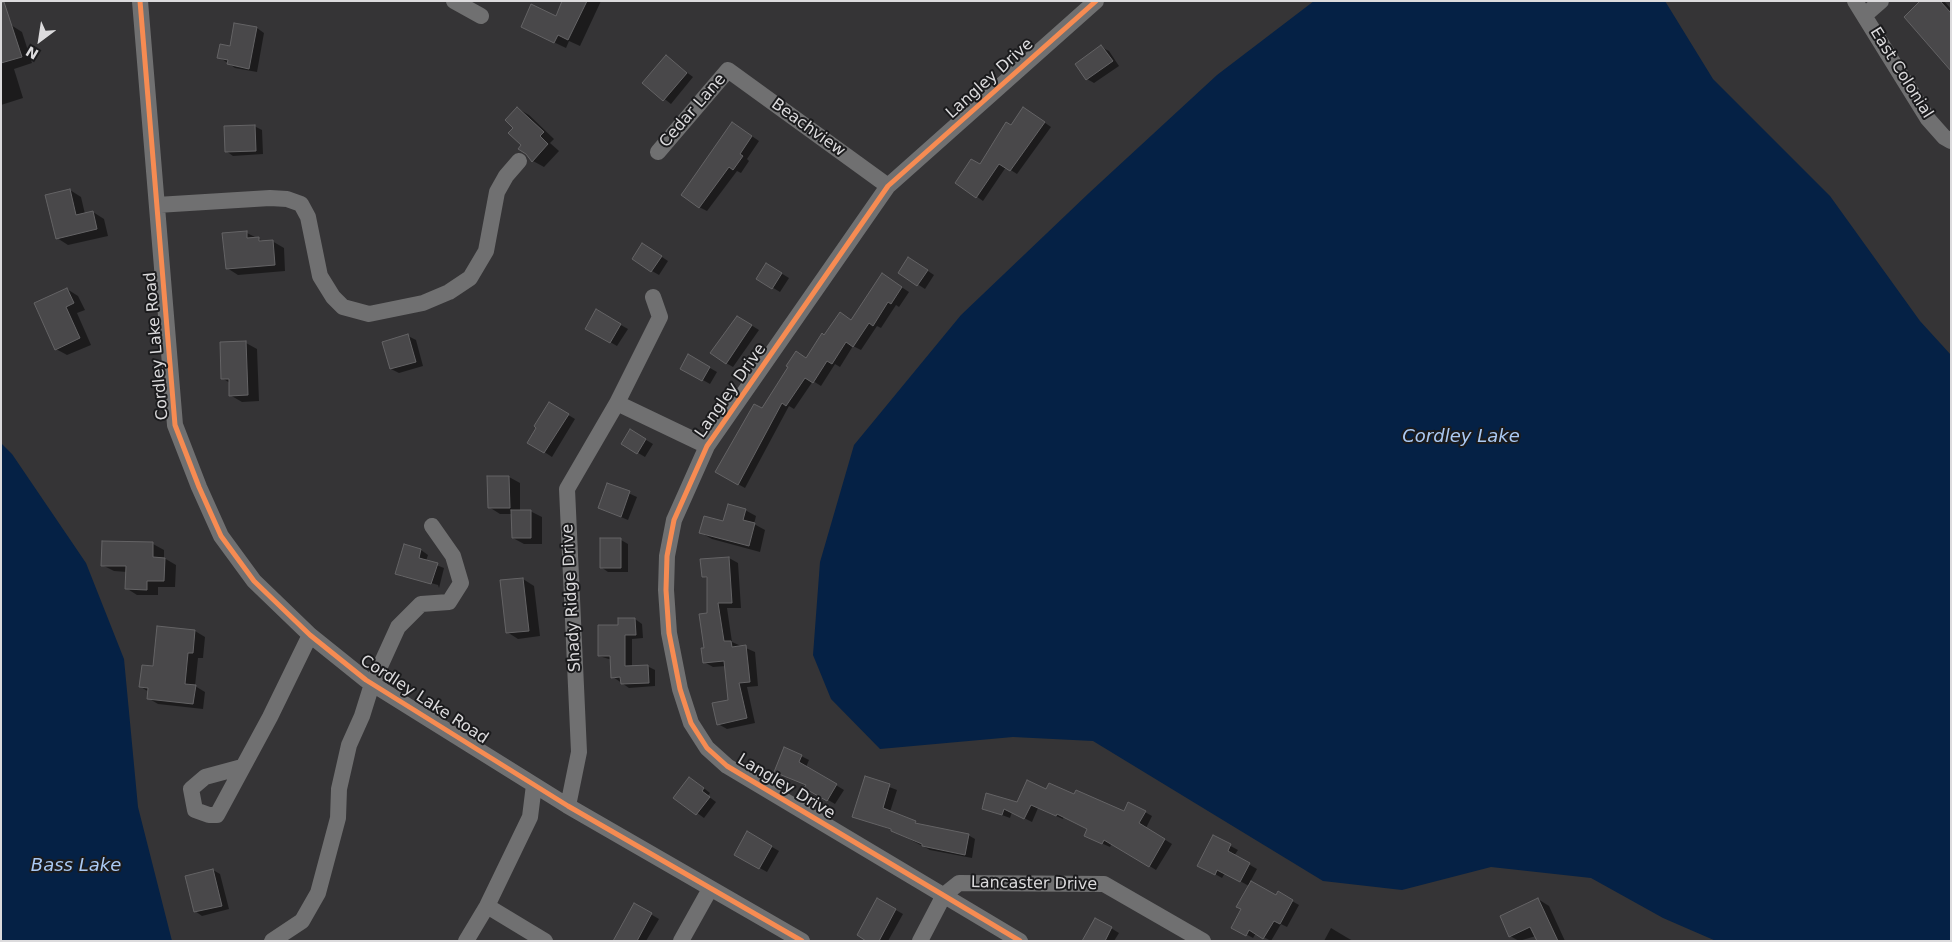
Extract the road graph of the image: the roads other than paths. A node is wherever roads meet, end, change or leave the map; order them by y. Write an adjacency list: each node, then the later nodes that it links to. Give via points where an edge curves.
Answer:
1 (140, 1): 13 (street, Cordley Lake Road)
2 (454, 1): 7 (street)
3 (1096, 1): 12 (street, Langley Drive)
4 (1855, 1): 6 (street, East Colonial)
5 (1881, 1): 6 (street)
6 (1864, 15): 9 (street, East Colonial, via 1928,119)
7 (481, 16)
8 (728, 70): 10 (street, Cedar Lane); 12 (street, Beachview)
9 (1951, 141)
10 (658, 152)
11 (519, 161): 13 (street, via 497,192 486,251 470,278 423,303 369,314 343,306 320,276 308,218 301,204 270,198)
12 (888, 186): 16 (street, Langley Drive)
13 (157, 205): 18 (street, Cordley Lake Road, via 175,425 221,536 254,581)
14 (653, 297): 15 (street, Shady Ridge Drive, via 660,317)
15 (616, 403): 16 (street); 22 (street, Shady Ridge Drive, via 567,489 579,752)
16 (707, 446): 24 (street, Langley Drive, via 674,520 666,556 669,633 680,689 691,723 707,748 727,766)
17 (432, 526): 19 (street, via 453,556 461,583 449,602 421,604 398,627)
18 (310, 635): 19 (street, Cordley Lake Road); 20 (street)
19 (372, 684): 21 (street, Cordley Lake Road); 26 (street, via 349,745 338,789 338,818 318,893 302,921)
20 (242, 767)
21 (534, 785): 22 (street, Cordley Lake Road); 25 (street, via 530,817)
22 (568, 806): 23 (street, Cordley Lake Road)
23 (710, 889): 29 (street); 30 (street, Cordley Lake Road)
24 (944, 895): 31 (street); 32 (street, Langley Drive); 33 (street, Lancaster Drive, via 959,884 1104,884)
25 (487, 906): 27 (street); 28 (street)
26 (272, 941)
27 (466, 941)
28 (545, 941)
29 (682, 941)
30 (802, 941)
31 (920, 941)
32 (1020, 941)
33 (1203, 941)

